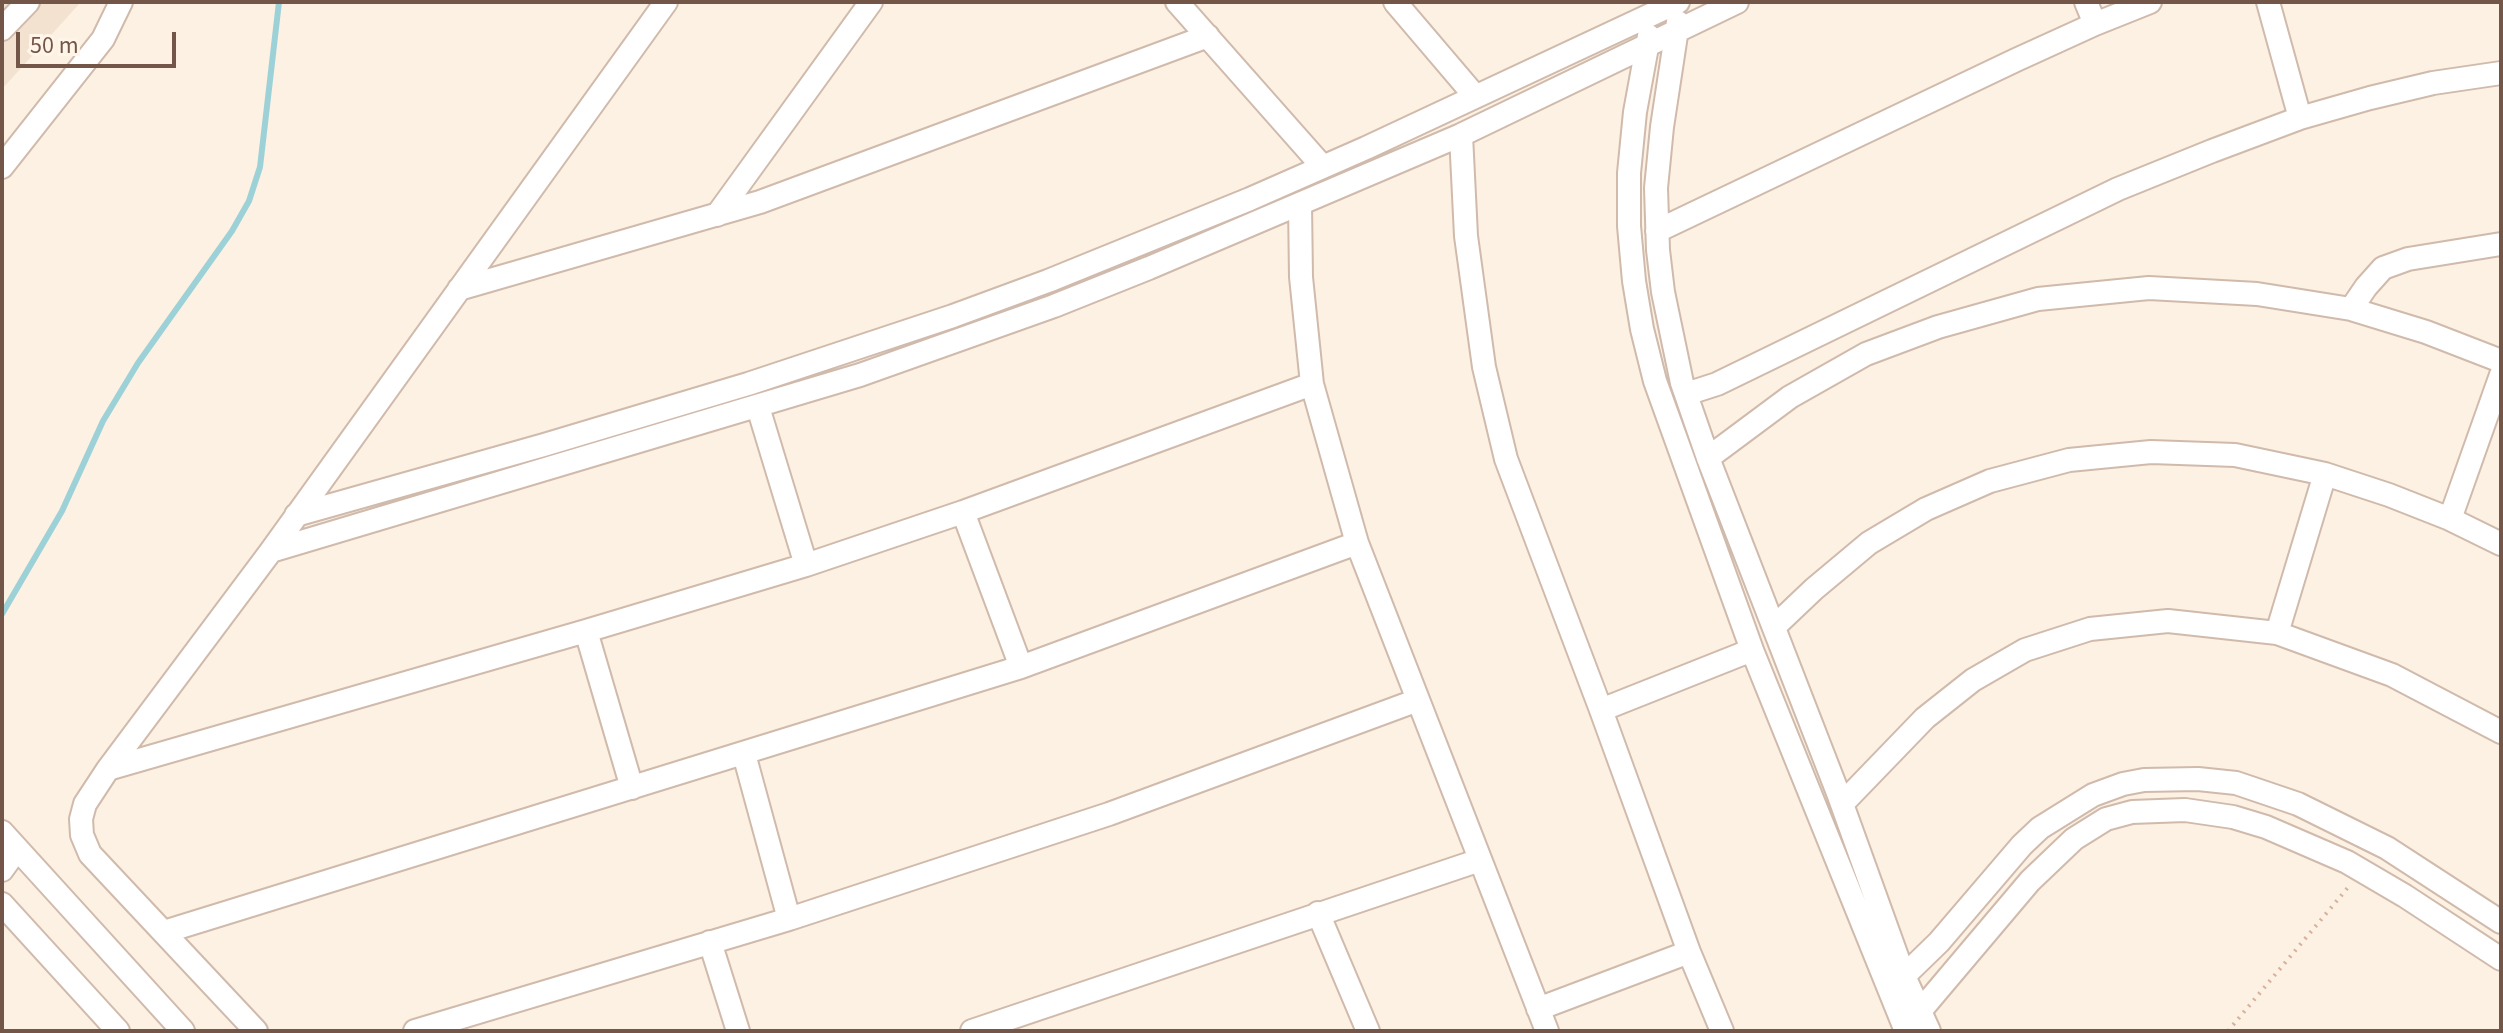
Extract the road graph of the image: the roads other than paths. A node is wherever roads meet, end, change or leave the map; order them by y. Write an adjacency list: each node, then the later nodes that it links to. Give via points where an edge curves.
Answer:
1 (28, 2): 14 (street)
2 (121, 2): 22 (street, via 103,39)
3 (666, 2): 28 (street)
4 (871, 2): 25 (street)
5 (1177, 2): 16 (street)
6 (1395, 2): 19 (street)
7 (1679, 2): 12 (street); 15 (street)
8 (1737, 2): 15 (street)
9 (2086, 2): 13 (street)
10 (2150, 2): 13 (street)
11 (2268, 2): 20 (street)
12 (1651, 15): 17 (street); 19 (street)
13 (2095, 24): 26 (street)
14 (2, 29)
15 (1676, 31): 17 (street); 26 (street, via 1660,143)
16 (1208, 36): 23 (street); 25 (street)
17 (1648, 45): 21 (street); 49 (street, via 1629,173 1639,313 1655,381)
18 (2501, 73): 20 (street, via 2433,83)
19 (1475, 96): 23 (street)
20 (2300, 118): 35 (street, via 2118,189 1717,384)
21 (1461, 135): 24 (street); 52 (street, via 1466,236 1484,367 1506,459)
22 (2, 167)
23 (1323, 167): 29 (street)
24 (1300, 204): 31 (street); 34 (street)
25 (717, 215): 28 (street)
26 (1657, 231): 35 (street, via 1670,334)
27 (2501, 244): 30 (street, via 2383,268)
28 (459, 289): 40 (street)
29 (983, 305): 31 (street); 40 (street, via 748,384)
30 (2351, 309): 32 (street); 37 (street, via 2257,294 2149,288 2038,299 1866,354 1790,397)
31 (993, 328): 36 (street)
32 (2501, 361)
33 (2501, 375): 41 (street)
34 (1312, 384): 39 (street); 42 (street)
35 (1686, 394): 37 (street)
36 (758, 407): 44 (street); 45 (street)
37 (1708, 458): 46 (street)
38 (2325, 474): 41 (street); 46 (street, via 2235,455 2151,452 2069,460 1990,481 1926,509 1869,543); 48 (street)
39 (963, 512): 45 (street); 50 (street)
40 (296, 515): 44 (street)
41 (2450, 519): 43 (street)
42 (1357, 543): 50 (street); 51 (street)
43 (2501, 544)
44 (271, 551): 55 (street)
45 (806, 565): 47 (street)
46 (1774, 627): 57 (street)
47 (586, 631): 55 (street); 56 (street)
48 (2277, 633): 53 (street, via 2392,675); 57 (street, via 2168,621 2090,629 2025,650 1973,680 1925,718)
49 (1752, 650): 52 (street); 69 (street, via 1830,846)
50 (1021, 667): 54 (street)
51 (1418, 700): 59 (street); 64 (street, via 1109,814)
52 (1601, 710): 67 (street)
53 (2501, 732)
54 (744, 754): 56 (street); 64 (street)
55 (108, 769): 65 (street, via 85,804 82,835 90,854)
56 (632, 788): 65 (street)
57 (1842, 804): 69 (street)
58 (10, 841): 60 (street); 73 (street)
59 (1480, 860): 62 (street); 70 (street)
60 (2, 870)
61 (2, 904): 72 (street)
62 (1318, 913): 77 (street); 78 (street)
63 (2499, 915): 69 (street, via 2387,848 2298,804 2236,783 2144,780 2093,795 2040,828)
64 (789, 919): 66 (street)
65 (164, 932): 74 (street)
66 (710, 942): 75 (street); 76 (street)
67 (1689, 952): 70 (street); 80 (street)
68 (2501, 959): 71 (street, via 2362,871 2293,837 2233,817 2185,810 2132,812 2106,819 2074,839 2030,881)
69 (1898, 985): 71 (street)
70 (1538, 1009): 79 (street)
71 (1915, 1024)
72 (118, 1031)
73 (183, 1031)
74 (256, 1031)
75 (415, 1031)
76 (738, 1031)
77 (972, 1031)
78 (1368, 1031)
79 (1547, 1031)
80 (1722, 1031)

